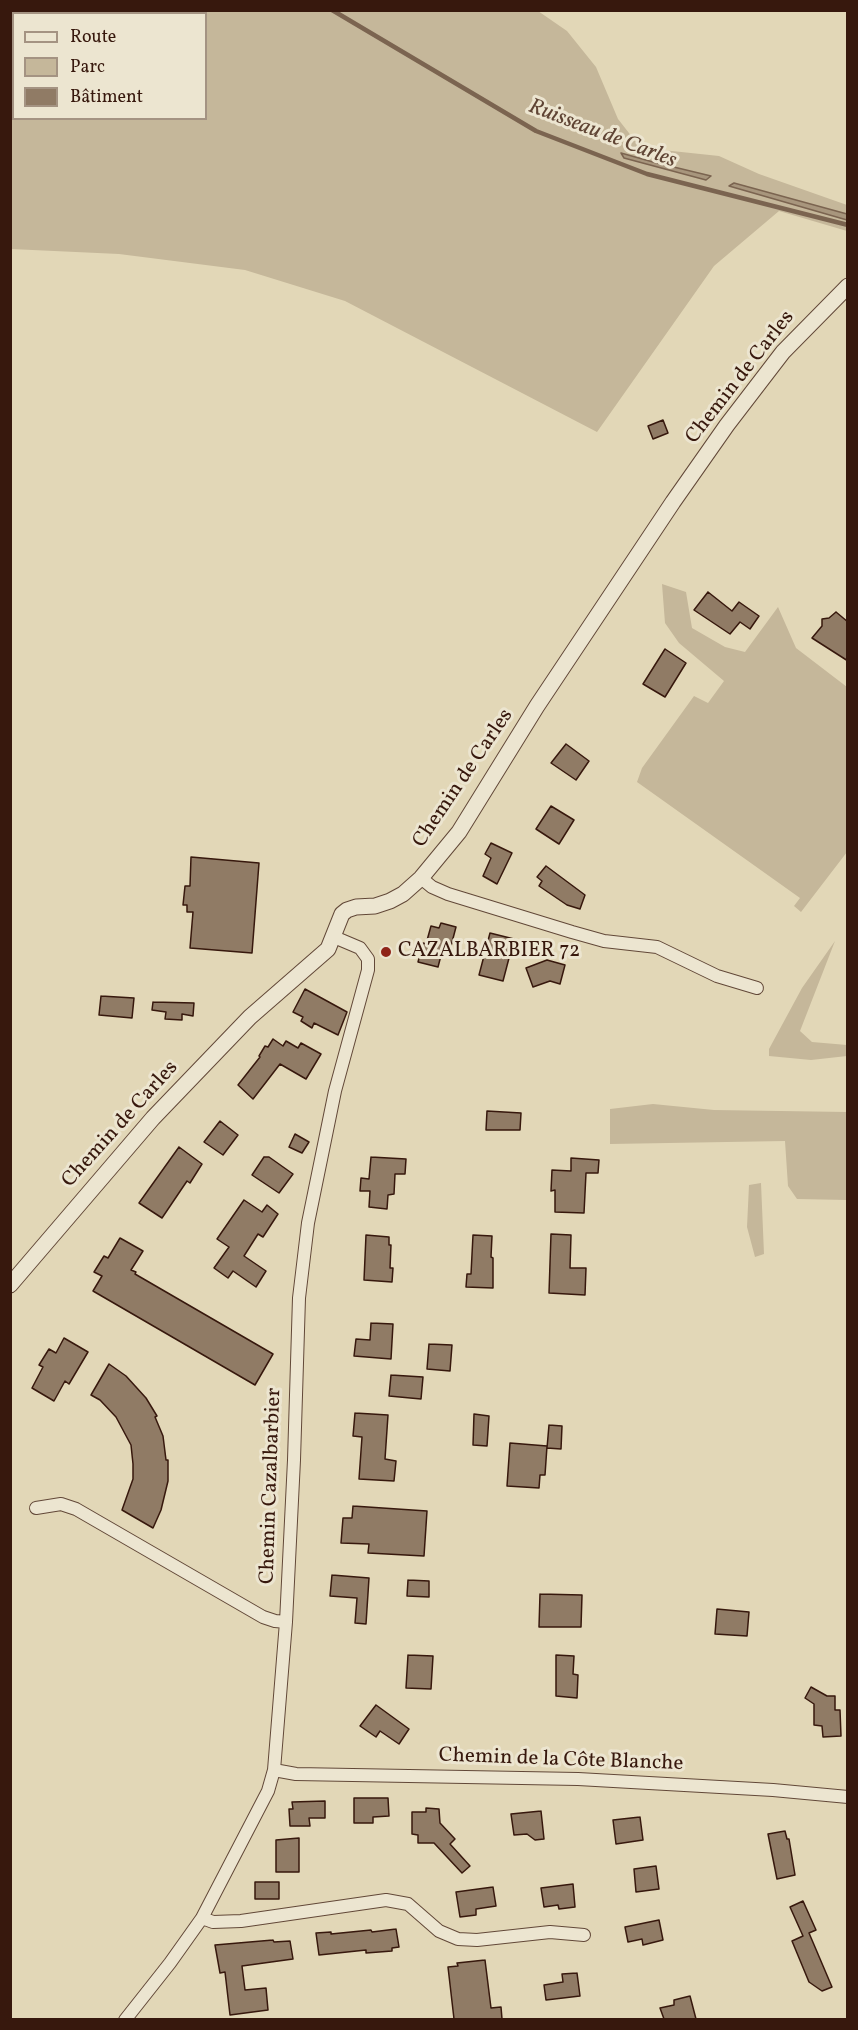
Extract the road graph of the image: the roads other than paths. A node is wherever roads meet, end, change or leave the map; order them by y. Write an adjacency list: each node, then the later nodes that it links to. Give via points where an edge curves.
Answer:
1 (848, 286): 2 (street, Chemin de Carles, via 783,352 727,425 537,706 459,832)
2 (421, 878): 3 (street, Chemin de Carles, via 390,901 347,910); 4 (street, via 448,894 572,932 604,941 657,947 717,976)
3 (334, 937): 5 (street, Chemin de Carles, via 317,960 250,1017 153,1118); 7 (street, Chemin Cazalbarbier, via 360,948 368,959 368,970 335,1091 307,1233 297,1331)
4 (757, 988)
5 (10, 1285)
6 (36, 1508): 7 (street, via 61,1504 76,1509 262,1617)
7 (286, 1622): 8 (street, Chemin Cazalbarbier)
8 (274, 1770): 9 (street, Chemin de la Côte Blanche, via 296,1774 578,1779); 10 (street, Chemin Cazalbarbier, via 268,1791)
9 (848, 1797)
10 (202, 1918): 11 (street, via 213,1922 241,1921 386,1900 408,1904 440,1931 458,1939 550,1932); 12 (street, Chemin Cazalbarbier)
11 (584, 1935)
12 (125, 2019)

